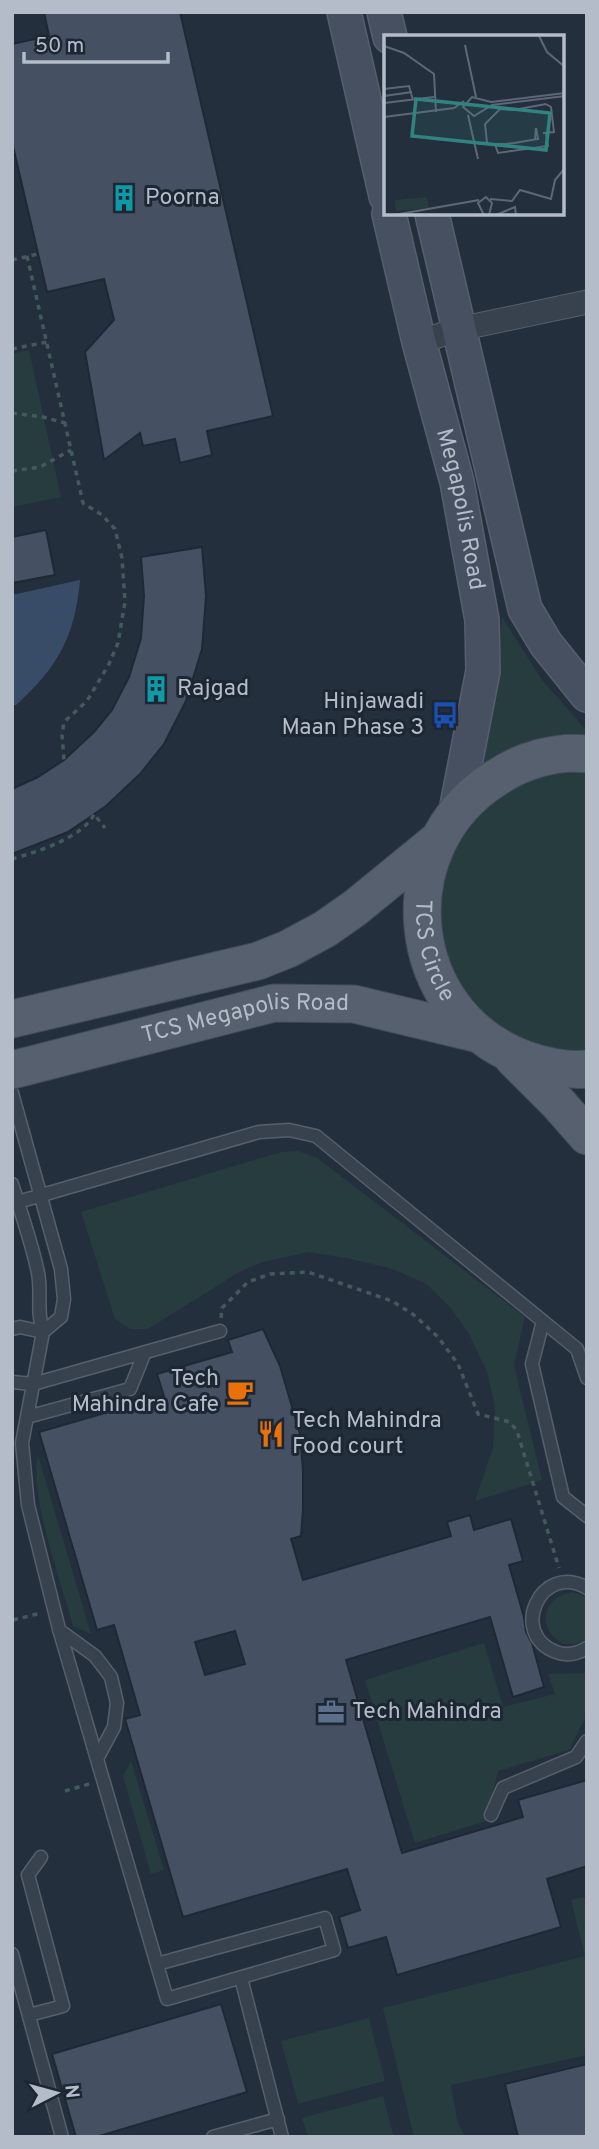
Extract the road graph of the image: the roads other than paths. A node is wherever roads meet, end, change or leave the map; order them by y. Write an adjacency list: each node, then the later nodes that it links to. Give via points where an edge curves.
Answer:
1 (344, 12): 4 (street)
2 (384, 12): 3 (street)
3 (390, 35)
4 (384, 187)
5 (390, 215): 9 (street, Megapolis Road)
6 (432, 215): 8 (street, Megapolis Road)
7 (587, 302): 8 (street)
8 (459, 329): 9 (street); 10 (street, Megapolis Road, via 525,609)
9 (419, 342): 12 (street, Megapolis Road, via 457,482 482,620 483,671)
10 (587, 695)
11 (587, 754): 12 (main road, TCS Circle, via 545,757 511,768 481,786)
12 (447, 826): 13 (main road, TCS Megapolis Road, via 355,908 288,949 258,961); 14 (main road, TCS Circle, via 425,874 421,909 424,945 436,979 454,1009)
13 (12, 1019)
14 (494, 1044): 15 (main road, TCS Circle, via 542,1066); 16 (main road, TCS Megapolis Road, via 354,1004 274,1003); 18 (main road)
15 (587, 1069)
16 (12, 1070)
17 (12, 1093): 20 (lane)
18 (587, 1136)
19 (12, 1184): 21 (lane)
20 (42, 1195): 21 (lane); 22 (lane, via 259,1132 289,1130 316,1136); 25 (lane, via 64,1299 61,1317)
21 (18, 1202): 25 (lane, via 38,1274 38,1315)
22 (543, 1321): 27 (lane, via 577,1349); 31 (lane, via 532,1364 563,1497)
23 (15, 1326): 25 (lane)
24 (220, 1331): 26 (lane)
25 (43, 1332): 29 (lane)
26 (145, 1352): 29 (lane); 30 (lane, via 130,1389)
27 (587, 1378)
28 (12, 1382): 29 (lane)
29 (33, 1384): 30 (lane)
30 (27, 1417): 33 (lane, via 22,1443 27,1505)
31 (587, 1516)
32 (587, 1588): 34 (lane, via 563,1582 545,1590 532,1617 538,1637 553,1651 572,1654)
33 (59, 1629): 36 (lane); 36 (lane, via 95,1656 110,1677 117,1703 114,1727)
34 (587, 1648)
35 (587, 1741): 37 (lane, via 576,1757 503,1788)
36 (98, 1757): 40 (lane)
37 (491, 1815)
38 (41, 1857): 42 (lane, via 28,1875 63,2006)
39 (12, 1954): 42 (lane)
40 (157, 1964): 41 (lane, via 167,1999); 41 (lane, via 325,1918 334,1950)
41 (241, 1978): 43 (lane)
42 (29, 2015): 44 (lane)
43 (278, 2119): 45 (lane); 46 (lane)
44 (62, 2137)
45 (213, 2137)
46 (282, 2137)

